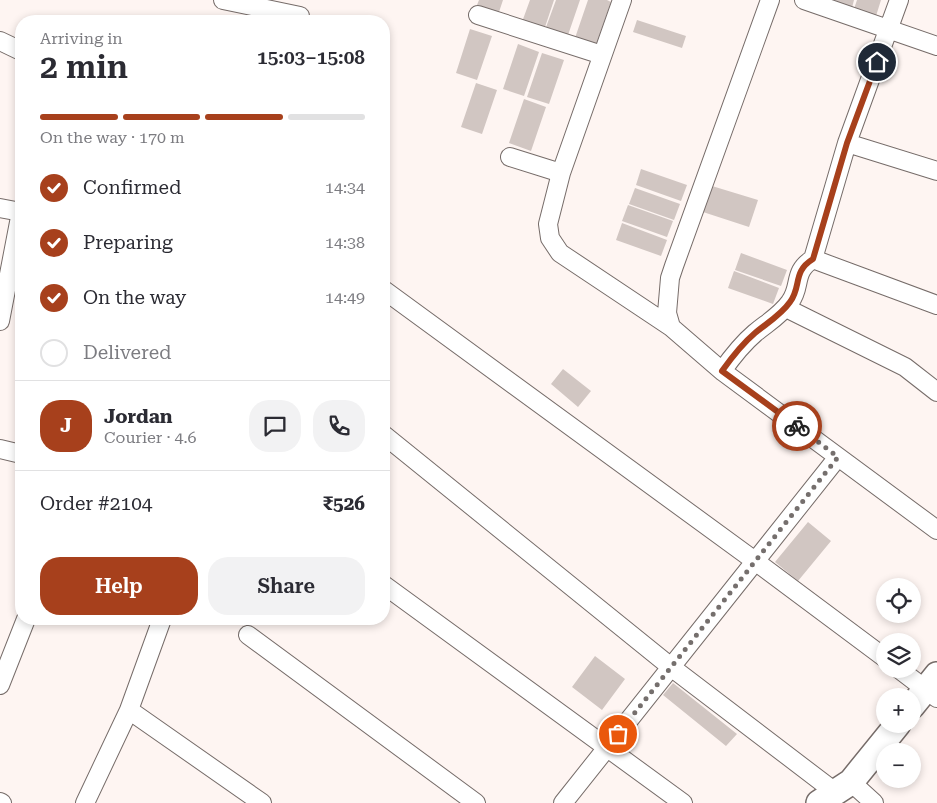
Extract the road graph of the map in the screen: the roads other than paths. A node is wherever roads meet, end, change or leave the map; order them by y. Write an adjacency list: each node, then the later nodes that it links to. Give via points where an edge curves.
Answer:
1 (223, 0): 6 (street)
2 (622, 0): 12 (street)
3 (770, 0): 25 (street, via 670,278 667,313)
4 (804, 0): 8 (street)
5 (898, 0): 8 (street)
6 (301, 12)
7 (478, 15): 12 (street)
8 (889, 29): 10 (street); 13 (street)
9 (0, 41): 11 (street)
10 (937, 46)
11 (15, 48)
12 (602, 55): 16 (street)
13 (847, 143): 15 (street); 20 (street)
14 (510, 157): 16 (street)
15 (937, 171)
16 (560, 174): 25 (street, via 548,224 550,238 560,253)
17 (0, 208): 18 (street)
18 (15, 211)
19 (15, 243): 24 (street)
20 (813, 259): 22 (street); 23 (street, via 804,264)
21 (390, 294): 33 (street)
22 (937, 304)
23 (786, 308): 26 (street, via 754,333); 27 (street, via 904,368)
24 (0, 321)
25 (671, 327): 26 (street)
26 (722, 371): 31 (street)
27 (937, 392)
28 (390, 440): 39 (street)
29 (0, 449): 30 (street)
30 (15, 453)
31 (838, 457): 32 (street); 33 (street)
32 (937, 530)
33 (755, 561): 38 (street); 39 (street)
34 (390, 589): 45 (street)
35 (24, 625): 41 (street)
36 (160, 625): 43 (street)
37 (248, 635): 49 (street)
38 (876, 651)
39 (671, 667): 45 (street); 46 (street)
40 (910, 678): 42 (street)
41 (0, 686)
42 (928, 692)
43 (129, 710): 47 (street); 48 (street)
44 (890, 733): 46 (street)
45 (607, 748): 50 (street); 51 (street)
46 (835, 792): 52 (street)
47 (85, 803)
48 (262, 803)
49 (476, 803)
50 (563, 803)
51 (683, 803)
52 (874, 803)

